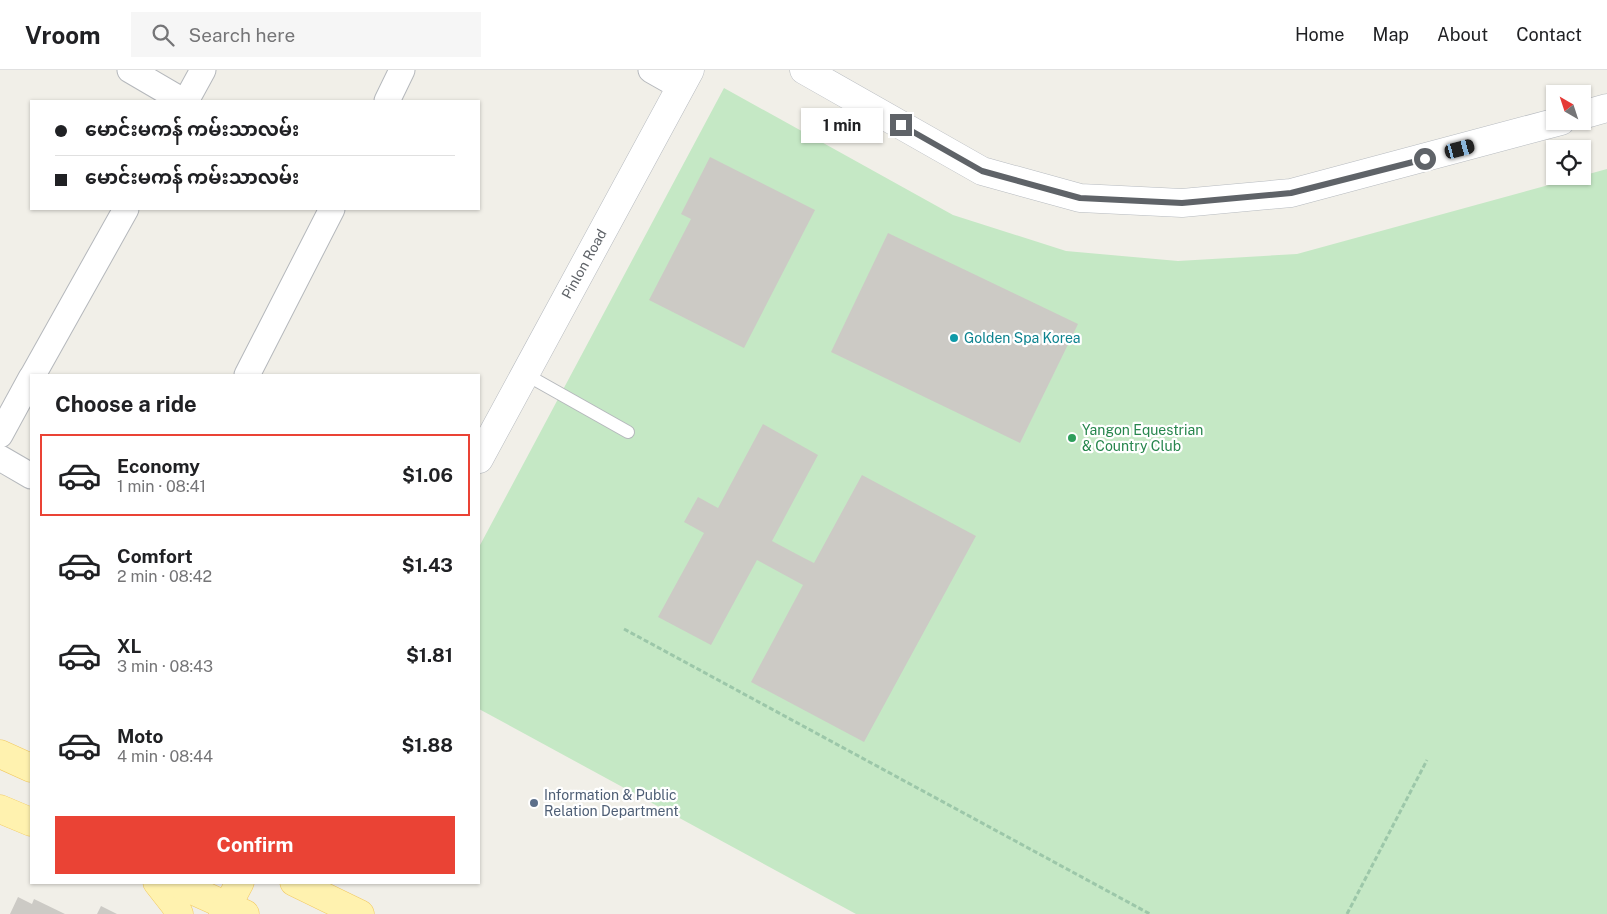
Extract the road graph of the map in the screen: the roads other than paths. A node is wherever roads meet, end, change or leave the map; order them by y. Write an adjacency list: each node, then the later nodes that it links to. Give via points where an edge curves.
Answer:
1 (130, 70): 7 (street)
2 (203, 70): 8 (street)
3 (402, 70): 9 (street)
4 (651, 70): 6 (street)
5 (804, 70): 12 (main road, via 982,171 1080,198 1182,203 1291,193)
6 (685, 79): 17 (main road, Pinlon Road)
7 (182, 100)
8 (185, 100)
9 (387, 100)
10 (1607, 108): 11 (main road)
11 (1591, 112)
12 (1546, 125)
13 (125, 210): 15 (street)
14 (331, 210): 16 (street)
15 (34, 374)
16 (248, 374)
17 (525, 374): 19 (lane); 21 (main road, Pinlon Road)
18 (30, 380): 20 (street)
19 (628, 432)
20 (0, 435)
21 (480, 457)
22 (0, 458): 23 (street)
23 (30, 475)
24 (0, 754): 25 (main road)
25 (30, 768)
26 (1, 811): 27 (main road)
27 (30, 822)
28 (159, 884): 33 (main road)
29 (178, 884): 32 (main road)
30 (239, 884): 32 (main road)
31 (304, 885): 34 (main road)
32 (231, 912)
33 (179, 914)
34 (360, 914)

